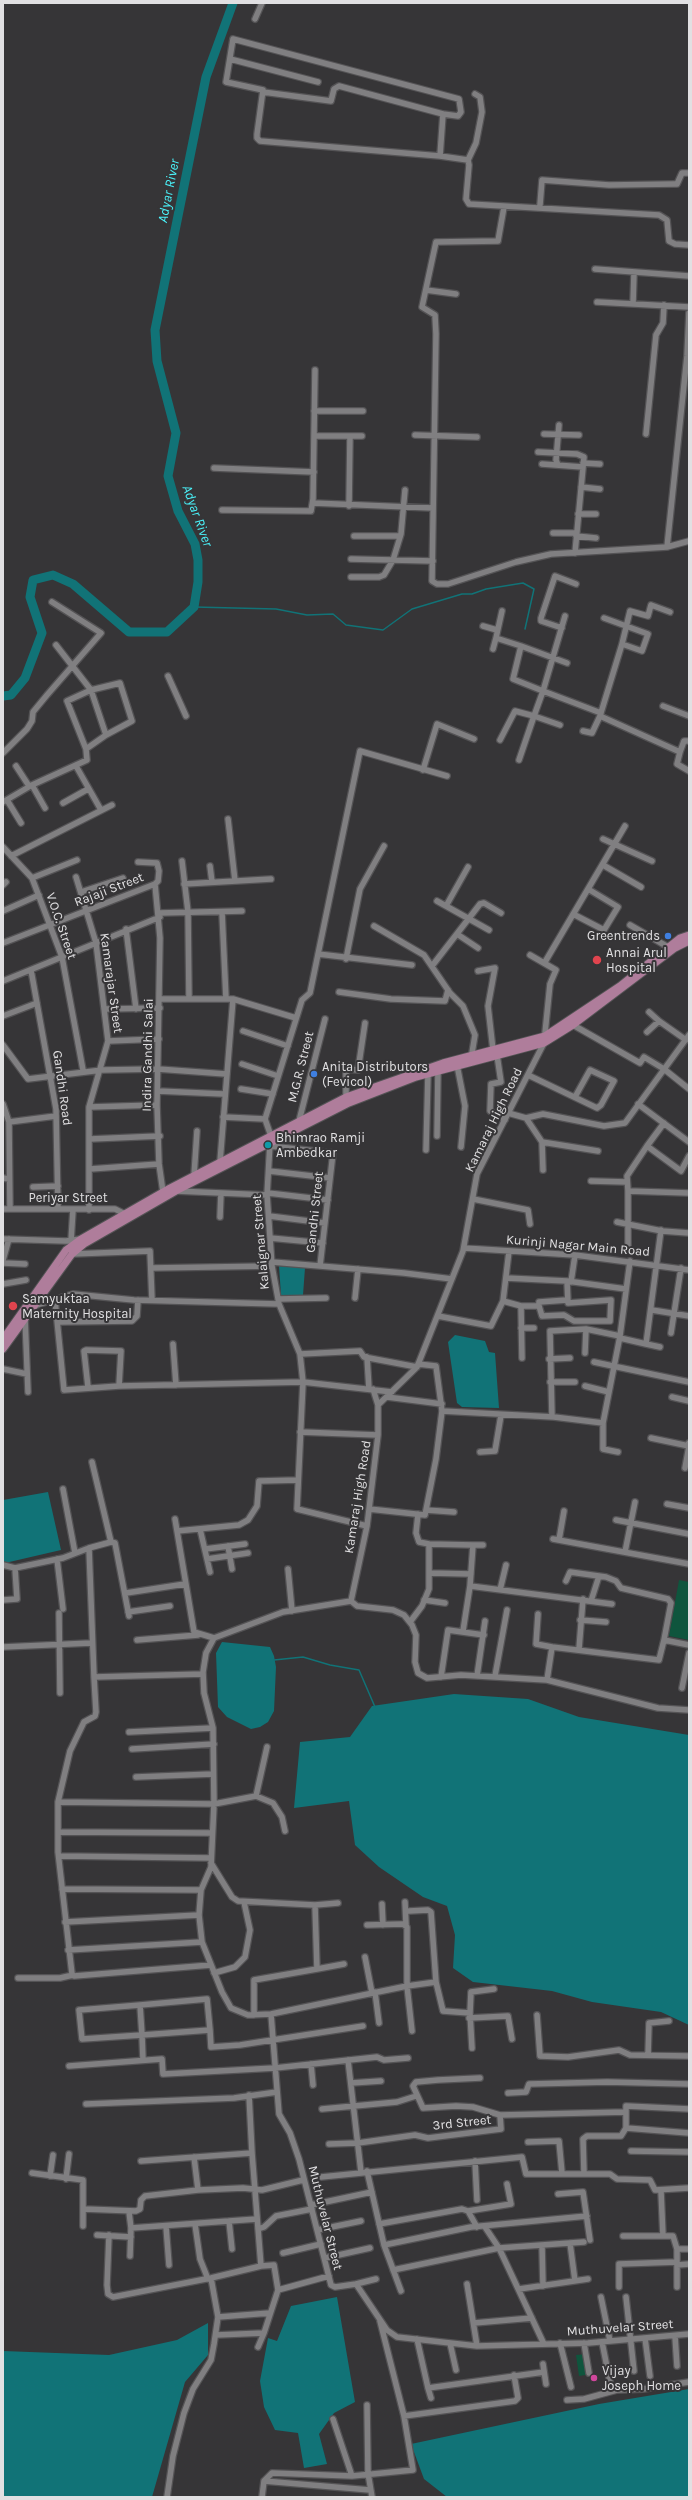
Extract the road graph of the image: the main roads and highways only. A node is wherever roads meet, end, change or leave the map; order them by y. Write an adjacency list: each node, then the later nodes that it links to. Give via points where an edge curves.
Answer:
1 (689, 935): 3 (main road, via 668,947 620,986)
2 (689, 941): 3 (main road, via 573,1025)
3 (544, 1040): 4 (main road)
4 (471, 1058): 5 (main road, via 458,1065 349,1103); 5 (main road, via 412,1072 346,1097 299,1121)
5 (270, 1142): 6 (main road, via 176,1192); 6 (main road, via 220,1162)
6 (164, 1195): 7 (main road)
7 (128, 1216): 8 (main road, via 81,1239 66,1250); 9 (main road, via 72,1254)
8 (3, 1339)
9 (3, 1348)

